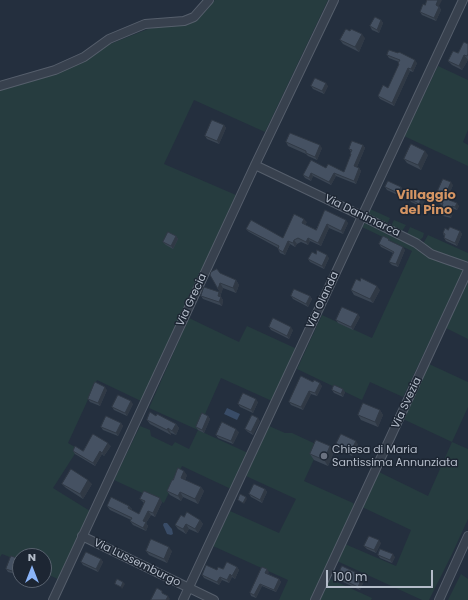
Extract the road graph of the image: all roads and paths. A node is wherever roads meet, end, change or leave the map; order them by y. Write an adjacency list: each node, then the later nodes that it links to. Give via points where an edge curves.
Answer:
1 (209, 0): 4 (street, via 194,17 184,21 145,24 109,39 84,57 55,70)
2 (334, 0): 5 (street, Via Grecia)
3 (463, 0): 6 (street, Via Olanda)
4 (0, 86)
5 (255, 165): 6 (street, Via Danimarca); 9 (street, Via Grecia)
6 (362, 216): 7 (street, Via Danimarca, via 416,243 431,254); 11 (street, Via Olanda)
7 (468, 267)
8 (468, 270): 15 (street, Via Svezia)
9 (82, 536): 11 (street, Via Lussemburgo); 12 (street, Via Grecia)
10 (468, 536): 16 (street)
11 (189, 588): 13 (street, Via Olanda); 14 (street, Via Lussemburgo)
12 (53, 600)
13 (183, 600)
14 (214, 600)
15 (315, 600)
16 (439, 600)

